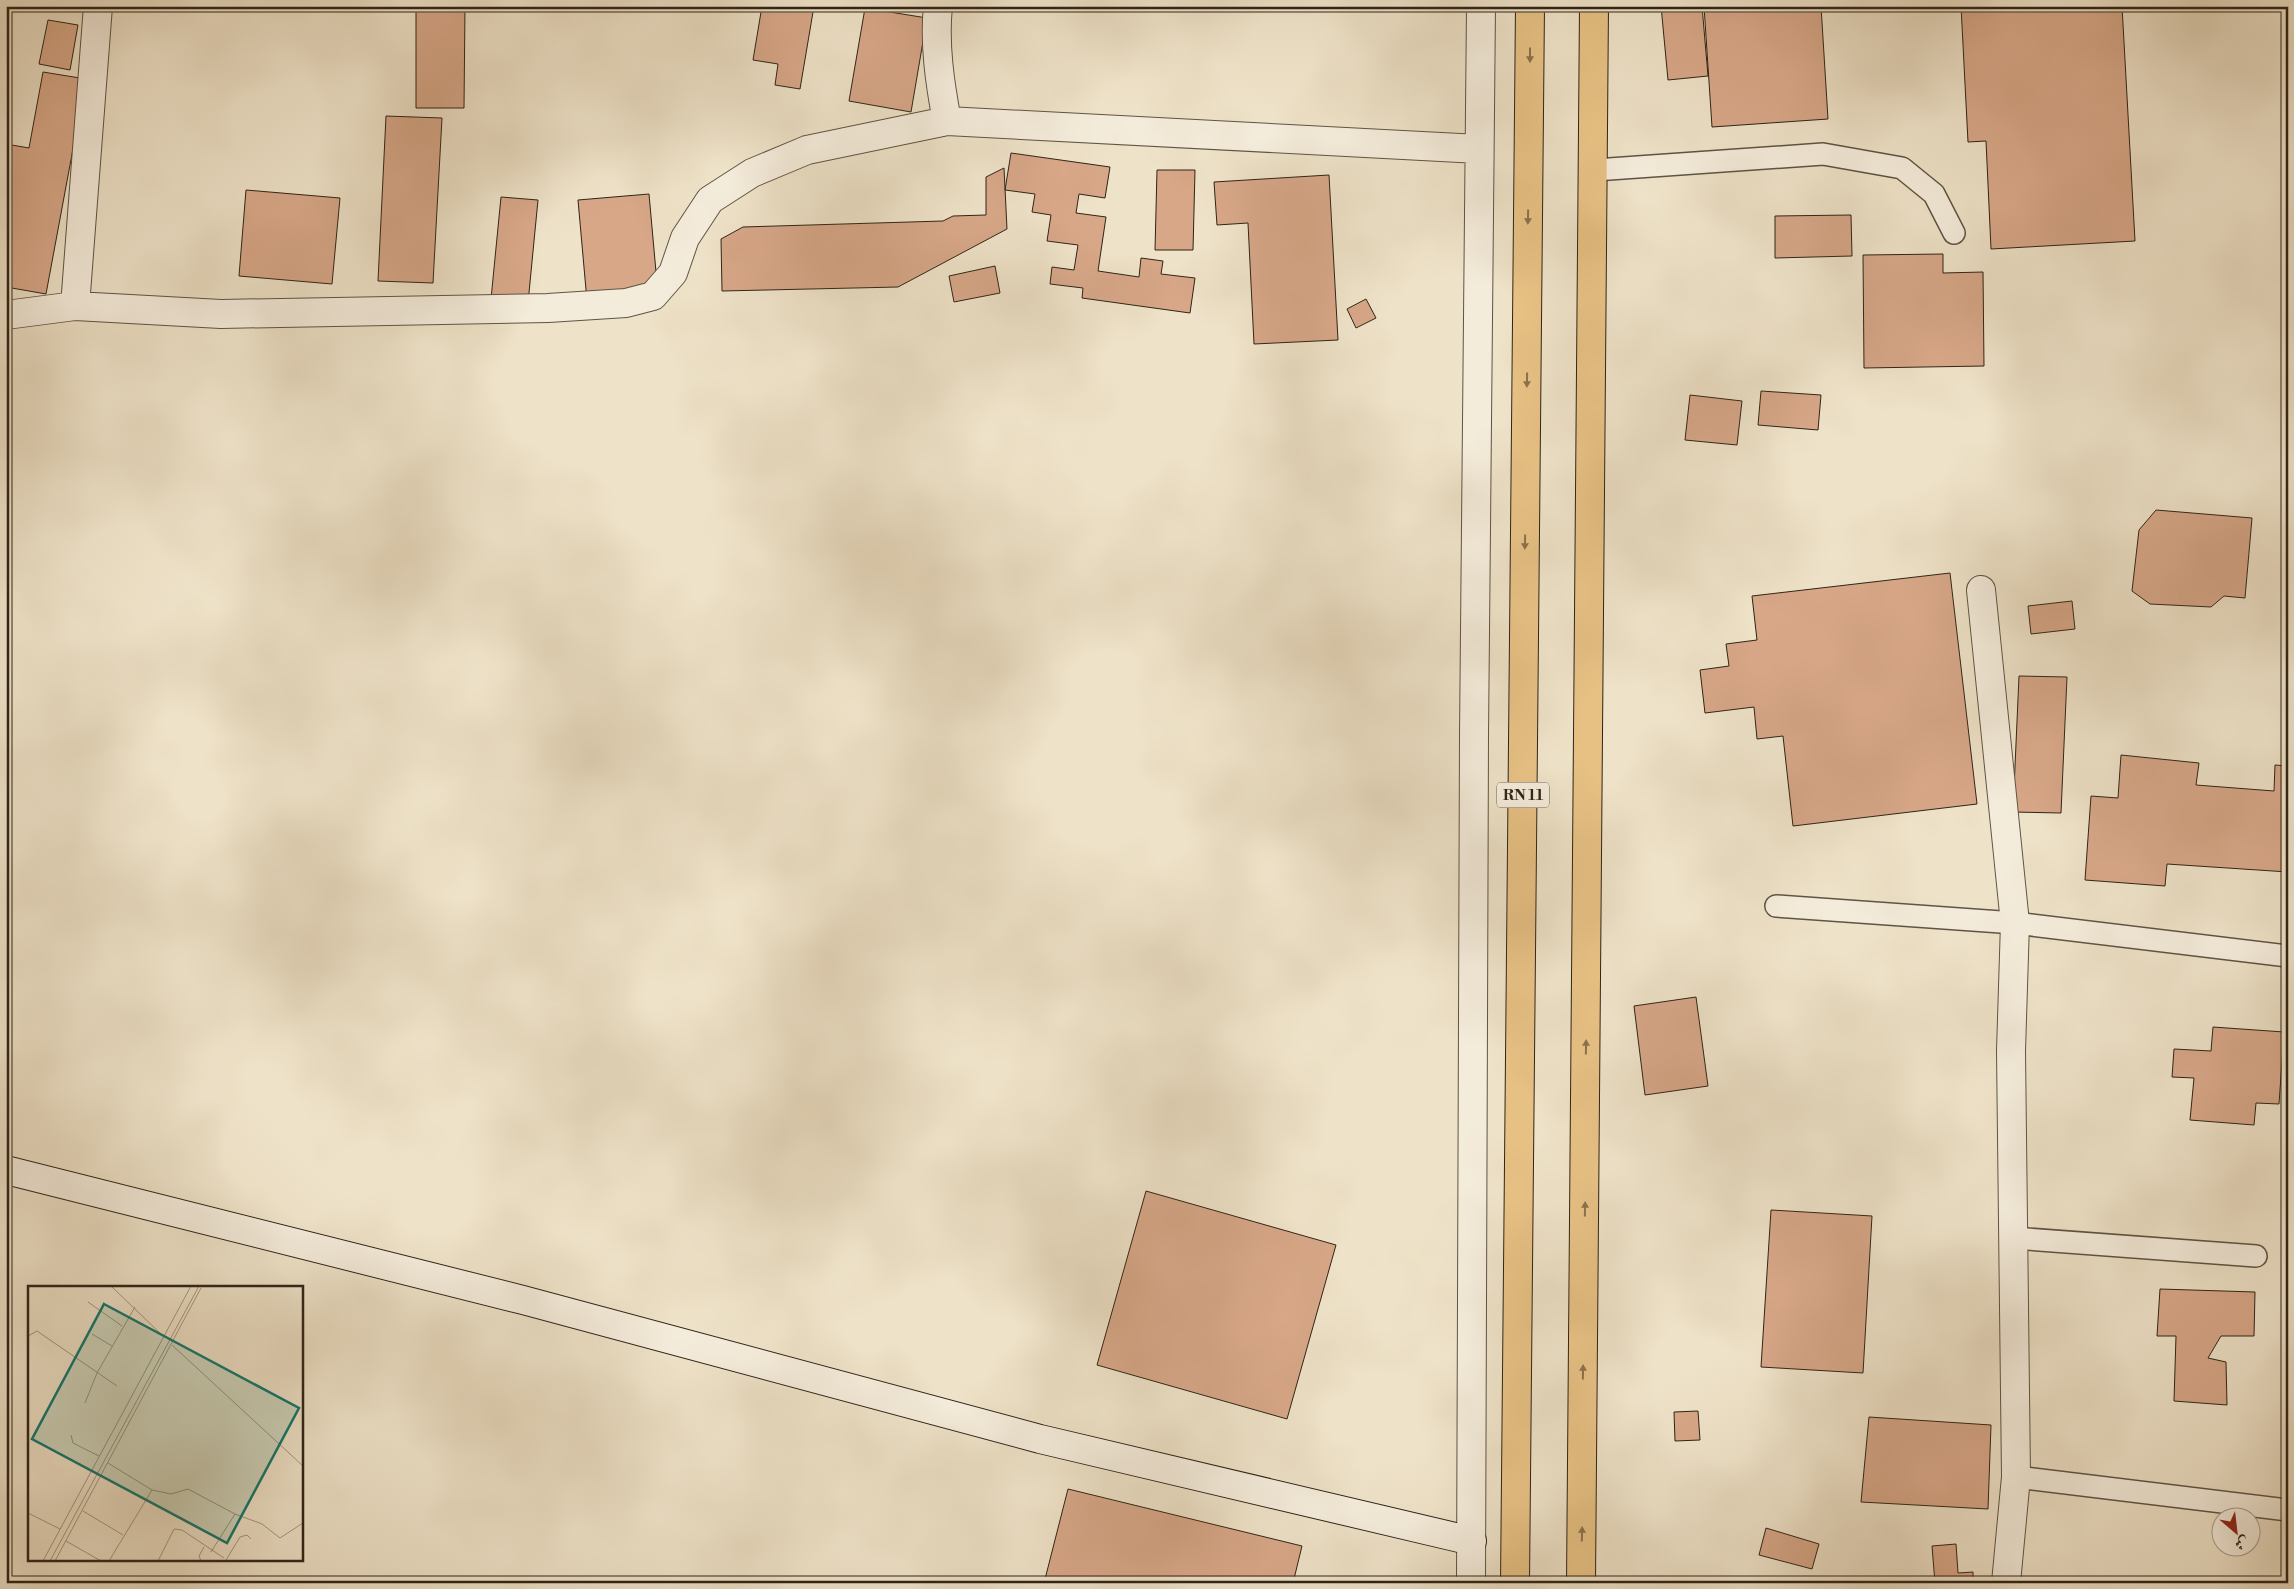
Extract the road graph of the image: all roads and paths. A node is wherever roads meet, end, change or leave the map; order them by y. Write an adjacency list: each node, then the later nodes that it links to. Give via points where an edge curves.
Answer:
1 (98, 6): 10 (street)
2 (938, 6): 6 (street, via 940,83)
3 (1481, 6): 7 (street)
4 (1530, 6): 24 (highway, RN 11, one-way to 24)
5 (1594, 6): 8 (highway)
6 (947, 121): 7 (street); 10 (street, via 807,150 752,173 710,200 685,238 672,273 653,296 626,303 548,308 221,314)
7 (1479, 149): 21 (street)
8 (1595, 170): 9 (lane, via 1823,154 1893,166 1902,168 1934,194); 22 (highway, one-way to 8)
9 (1954, 233)
10 (75, 306): 11 (street)
11 (6, 314)
12 (1981, 590): 14 (street)
13 (1776, 906): 14 (lane)
14 (2015, 923): 15 (lane); 17 (street, via 2011,1051)
15 (2288, 956)
16 (6, 1170): 21 (street, via 523,1300 1040,1438)
17 (2013, 1238): 18 (lane); 19 (street)
18 (2256, 1256)
19 (2016, 1477): 20 (lane); 25 (street)
20 (2288, 1510)
21 (1472, 1541): 23 (street)
22 (1582, 1582)
23 (1471, 1583)
24 (1515, 1583)
25 (2006, 1583)

